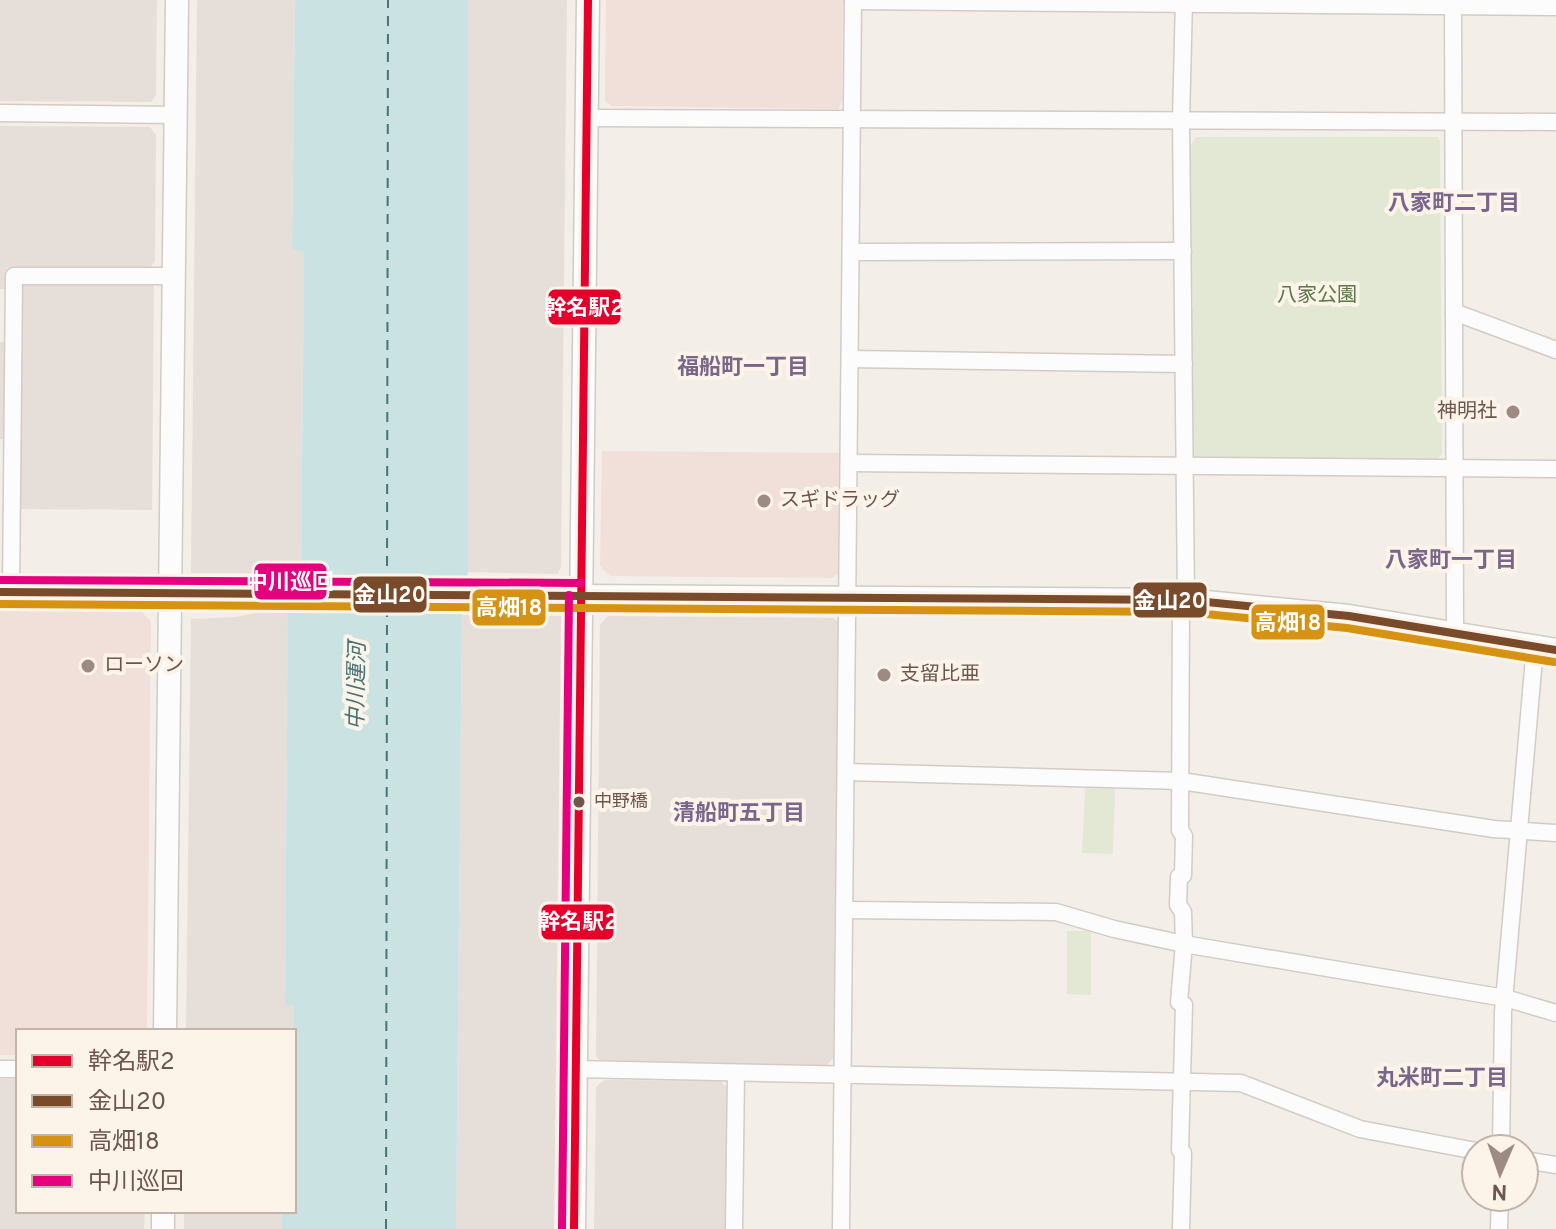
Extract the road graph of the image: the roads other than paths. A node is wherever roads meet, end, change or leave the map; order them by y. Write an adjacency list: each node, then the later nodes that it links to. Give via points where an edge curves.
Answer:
1 (177, 0): 8 (street)
2 (588, 0): 9 (street)
3 (853, 1): 4 (street); 10 (street)
4 (1184, 2): 5 (street); 11 (street)
5 (1453, 3): 6 (street); 12 (street)
6 (1556, 7)
7 (0, 113): 8 (street)
8 (176, 115): 16 (street)
9 (586, 118): 10 (street); 27 (street)
10 (852, 119): 11 (street); 15 (street)
11 (1181, 120): 12 (street); 14 (street)
12 (1454, 121): 13 (street); 17 (street)
13 (1556, 122)
14 (1183, 251): 15 (street); 20 (street)
15 (851, 252): 19 (street)
16 (175, 276): 25 (street, via 14,276); 26 (street)
17 (1454, 312): 18 (street); 23 (street)
18 (1556, 350)
19 (850, 359): 20 (street); 21 (street)
20 (1184, 364): 22 (street)
21 (849, 463): 22 (street); 28 (street)
22 (1184, 465): 23 (street); 29 (street)
23 (1454, 468): 24 (street); 30 (street)
24 (1556, 469)
25 (5, 592): 26 (street)
26 (171, 593): 27 (street); 40 (street)
27 (581, 595): 28 (street); 41 (street)
28 (848, 599): 29 (street); 32 (street)
29 (1183, 600): 30 (street, via 1349,616); 33 (street)
30 (1455, 634): 31 (street)
31 (1546, 649): 34 (street)
32 (846, 772): 33 (street); 36 (street)
33 (1181, 781): 34 (street); 37 (street, via 1184,836 1178,905)
34 (1518, 832): 35 (street); 38 (street)
35 (1556, 833)
36 (846, 910): 37 (street, via 1056,912); 43 (street)
37 (1184, 944): 38 (street); 44 (street)
38 (1505, 998): 39 (street); 45 (street)
39 (1556, 1013)
40 (165, 1029)
41 (576, 1069): 42 (street); 47 (street)
42 (736, 1073): 43 (street); 48 (street)
43 (842, 1076): 44 (street); 49 (street)
44 (1180, 1083): 46 (street, via 1241,1083 1360,1129); 50 (street)
45 (1501, 1133)
46 (1460, 1148)
47 (574, 1229)
48 (734, 1229)
49 (841, 1229)
50 (1181, 1229)

